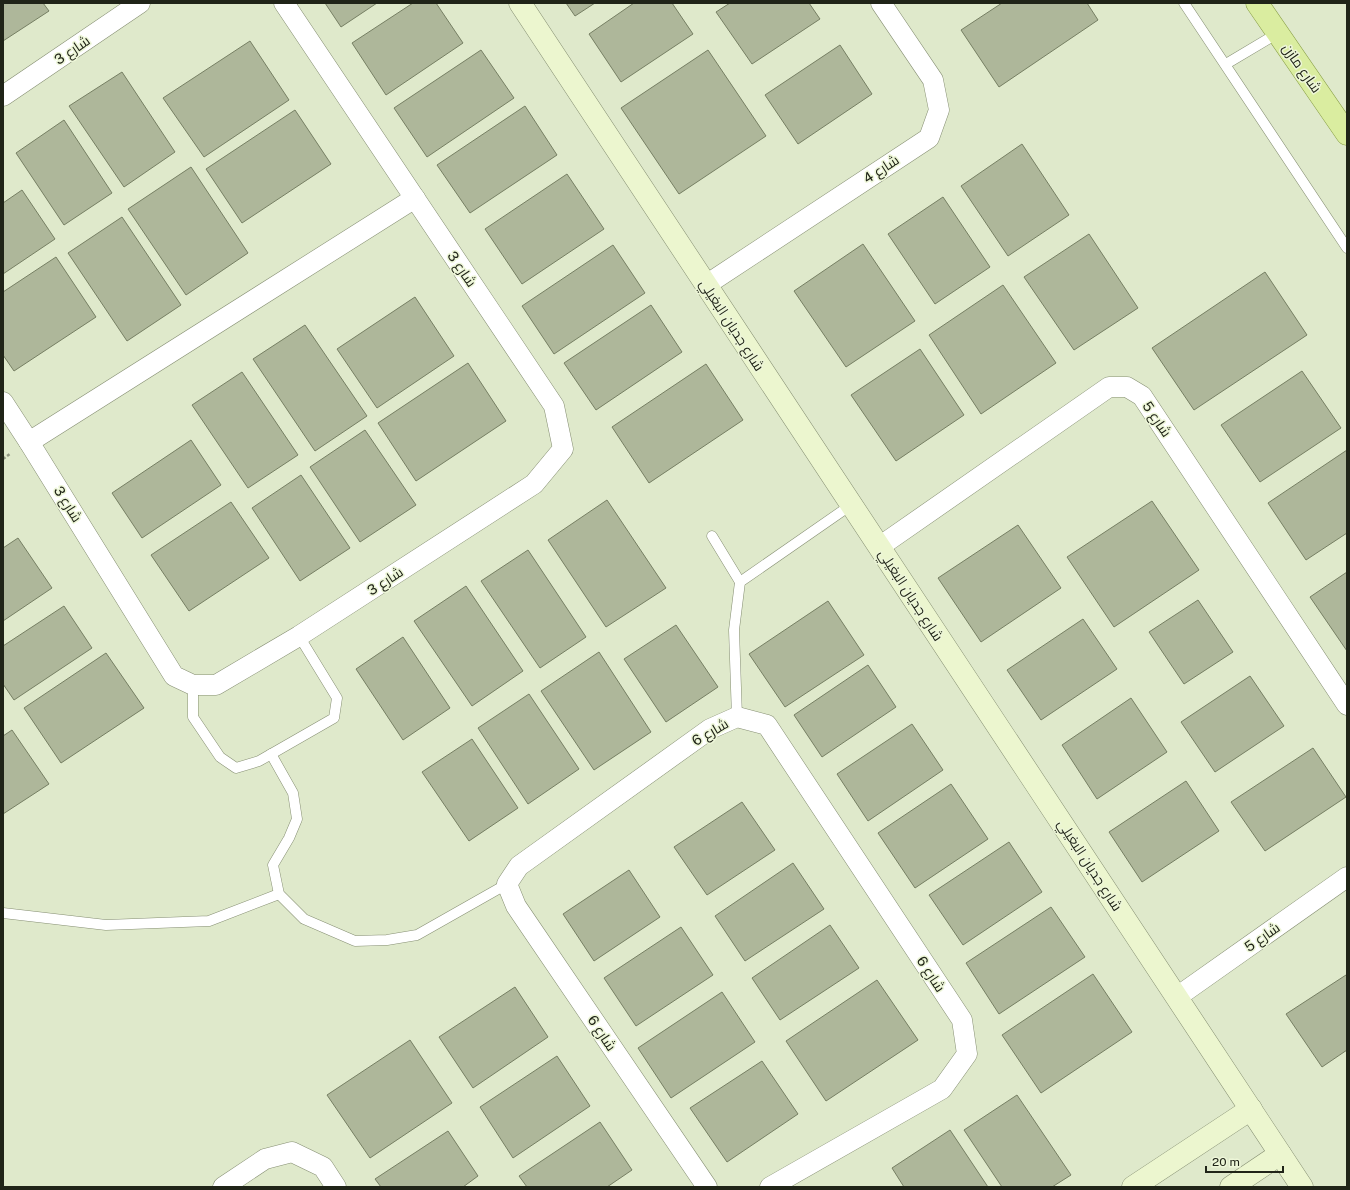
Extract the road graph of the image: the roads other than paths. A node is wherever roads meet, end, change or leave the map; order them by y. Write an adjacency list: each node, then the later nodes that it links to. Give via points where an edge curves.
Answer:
1 (140, 3): 9 (street, شارع 3)
2 (284, 3): 11 (street, شارع 3)
3 (520, 3): 13 (street, شارع جديان البغيلي)
4 (881, 3): 13 (street, شارع 4, via 933,80 939,110 929,138)
5 (1184, 3): 8 (lane)
6 (1257, 3): 7 (main road, شارع مازن)
7 (1278, 33): 8 (lane); 10 (main road, شارع مازن)
8 (1226, 64): 12 (lane)
9 (3, 96)
10 (1347, 134)
11 (415, 198): 15 (street); 20 (street, شارع 3, via 554,406 563,449 534,484)
12 (1347, 248)
13 (706, 285): 16 (street, شارع جديان البغيلي)
14 (3, 402): 15 (street, شارع 3)
15 (29, 442): 21 (street, شارع 3, via 174,676)
16 (851, 504): 18 (street, شارع جديان البغيلي); 19 (lane)
17 (712, 536): 19 (lane)
18 (879, 547): 22 (street, شارع 5, via 1109,387 1127,387 1142,396); 29 (street, شارع جديان البغيلي)
19 (740, 582): 23 (lane, via 734,630)
20 (299, 636): 21 (street, شارع 3, via 216,685); 24 (lane, via 337,698 334,718)
21 (193, 684): 24 (lane, via 193,717 220,757 236,768 259,761)
22 (1347, 705)
23 (737, 717): 26 (street, شارع 6, via 710,729 519,866); 35 (street, شارع 6, via 767,725 962,1020 967,1054 942,1089)
24 (271, 754): 27 (lane, via 293,793 297,819 273,865)
25 (1347, 877): 29 (street, شارع 5)
26 (507, 884): 27 (lane, via 417,935 387,940 355,941 304,919); 34 (street, شارع 6, via 516,906)
27 (279, 894): 28 (lane, via 209,921 106,925)
28 (3, 914)
29 (1176, 997): 30 (street, شارع جديان البغيلي)
30 (1251, 1110): 31 (street, شارع جديان البغيلي); 36 (street)
31 (1280, 1154): 37 (street); 38 (street, شارع جديان البغيلي)
32 (223, 1187): 33 (street, via 265,1159 292,1152 323,1167)
33 (336, 1187)
34 (707, 1187)
35 (770, 1187)
36 (1133, 1187)
37 (1231, 1187)
38 (1302, 1187)

